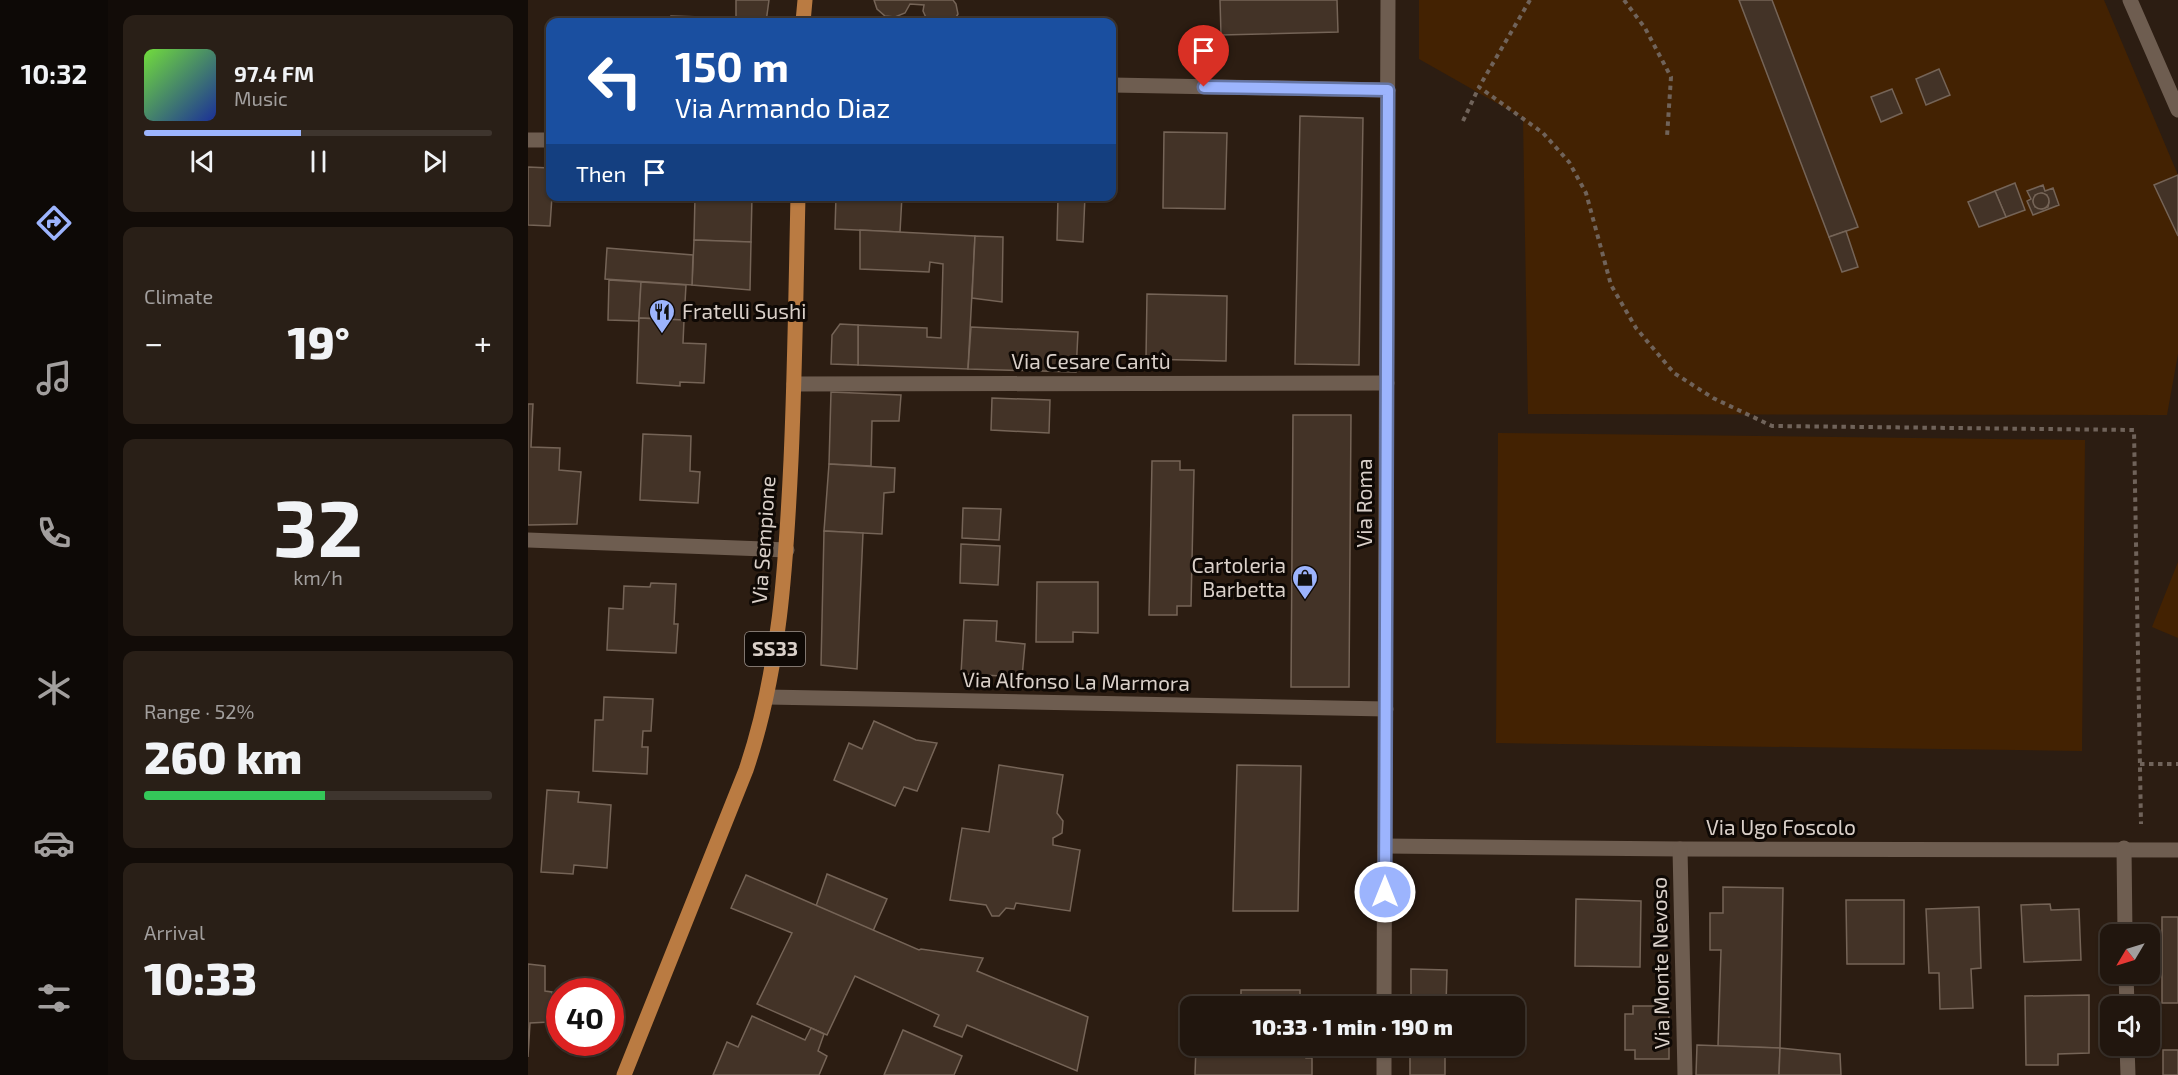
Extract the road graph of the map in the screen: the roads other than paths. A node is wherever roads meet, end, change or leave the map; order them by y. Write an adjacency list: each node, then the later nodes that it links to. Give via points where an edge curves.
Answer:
1 (805, 0): 4 (main road)
2 (1388, 0): 6 (street, Via Roma)
3 (2130, 0): 7 (street)
4 (804, 18)
5 (1116, 85): 6 (street)
6 (1388, 90): 11 (street, Via Roma)
7 (2178, 110)
8 (528, 140): 9 (street)
9 (546, 140)
10 (798, 201): 12 (main road, Via Sempione / SS33)
11 (1387, 383): 12 (street, Via Cesare Cantù); 16 (street, Via Roma)
12 (794, 384): 14 (main road, Via Sempione / SS33)
13 (528, 540): 14 (street)
14 (787, 550): 15 (main road, Via Sempione / SS33)
15 (766, 697): 16 (street, Via Alfonso La Marmora); 25 (main road, Via Sempione / SS33, via 746,770)
16 (1386, 709): 17 (street, Via Roma)
17 (1385, 846): 19 (street, Via Ugo Foscolo); 22 (street, Via Roma)
18 (2124, 848): 19 (street, Via Ugo Foscolo); 20 (street, Via Ugo Foscolo); 21 (street)
19 (1680, 849): 27 (street, Via Monte Nevoso)
20 (2178, 849)
21 (2125, 924)
22 (1384, 996)
23 (1384, 1056): 26 (street)
24 (2127, 1056): 28 (street)
25 (624, 1075)
26 (1384, 1075)
27 (1685, 1075)
28 (2128, 1075)

